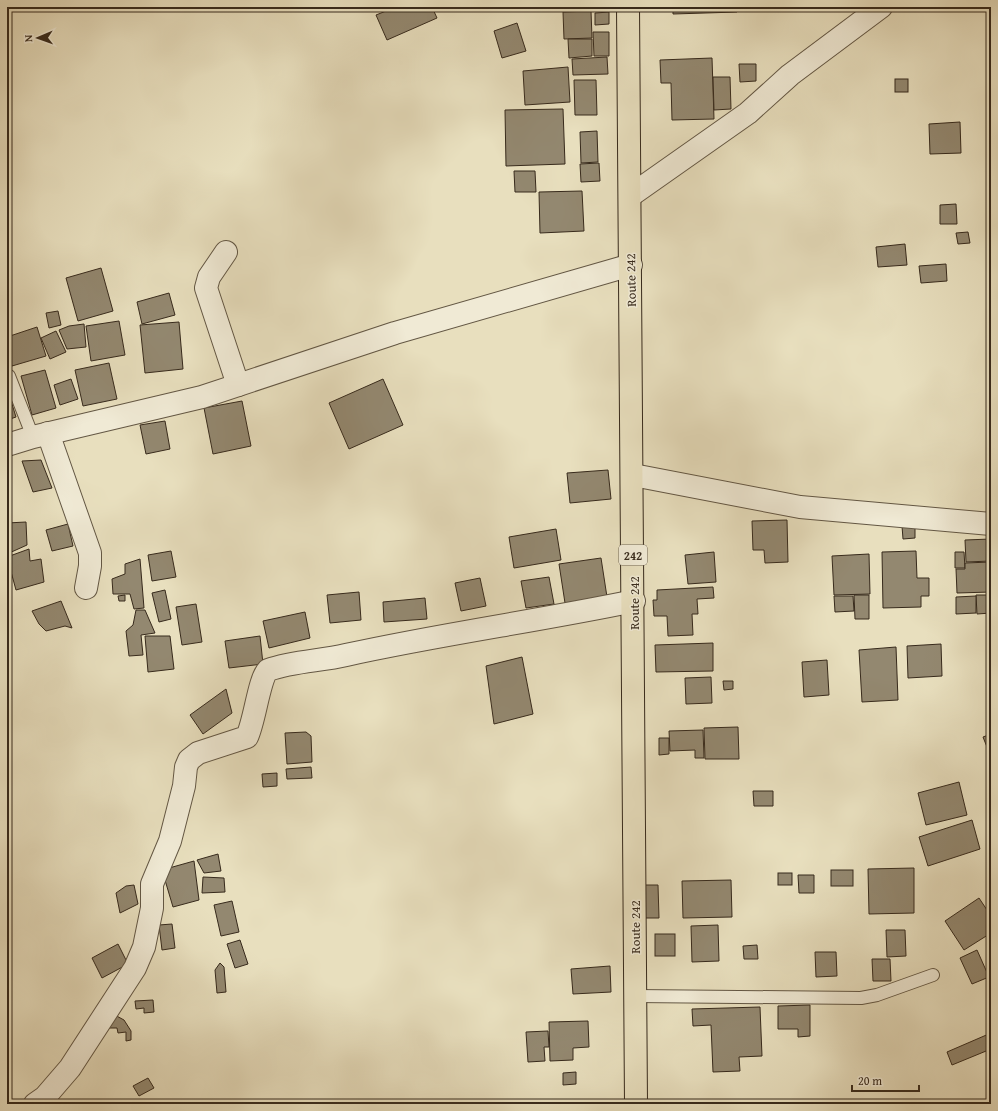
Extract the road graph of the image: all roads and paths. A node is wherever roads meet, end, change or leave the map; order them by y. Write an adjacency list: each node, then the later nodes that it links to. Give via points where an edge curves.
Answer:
1 (628, 7): 3 (main road, Route 242 / 242)
2 (881, 7): 3 (street, via 790,75 748,113)
3 (630, 196): 5 (main road, Route 242 / 242)
4 (226, 252): 7 (street, via 209,277 206,288)
5 (631, 265): 7 (street, via 395,333); 10 (main road, Route 242 / 242)
6 (9, 376): 8 (lane)
7 (238, 385): 8 (street, via 202,397)
8 (41, 435): 9 (street); 12 (street, via 90,553)
9 (7, 446)
10 (633, 475): 11 (street, via 800,507); 13 (main road, Route 242 / 242)
11 (991, 524)
12 (86, 588)
13 (634, 602): 15 (main road, Route 242 / 242); 16 (street, via 559,617 492,626 268,670 264,675 247,737 198,753 189,760 170,841 152,884 152,908 144,947 136,968 70,1068 45,1097)
14 (933, 975): 15 (lane, via 877,995 861,998)
15 (636, 996): 17 (main road, Route 242 / 242)
16 (35, 1104)
17 (636, 1104)

